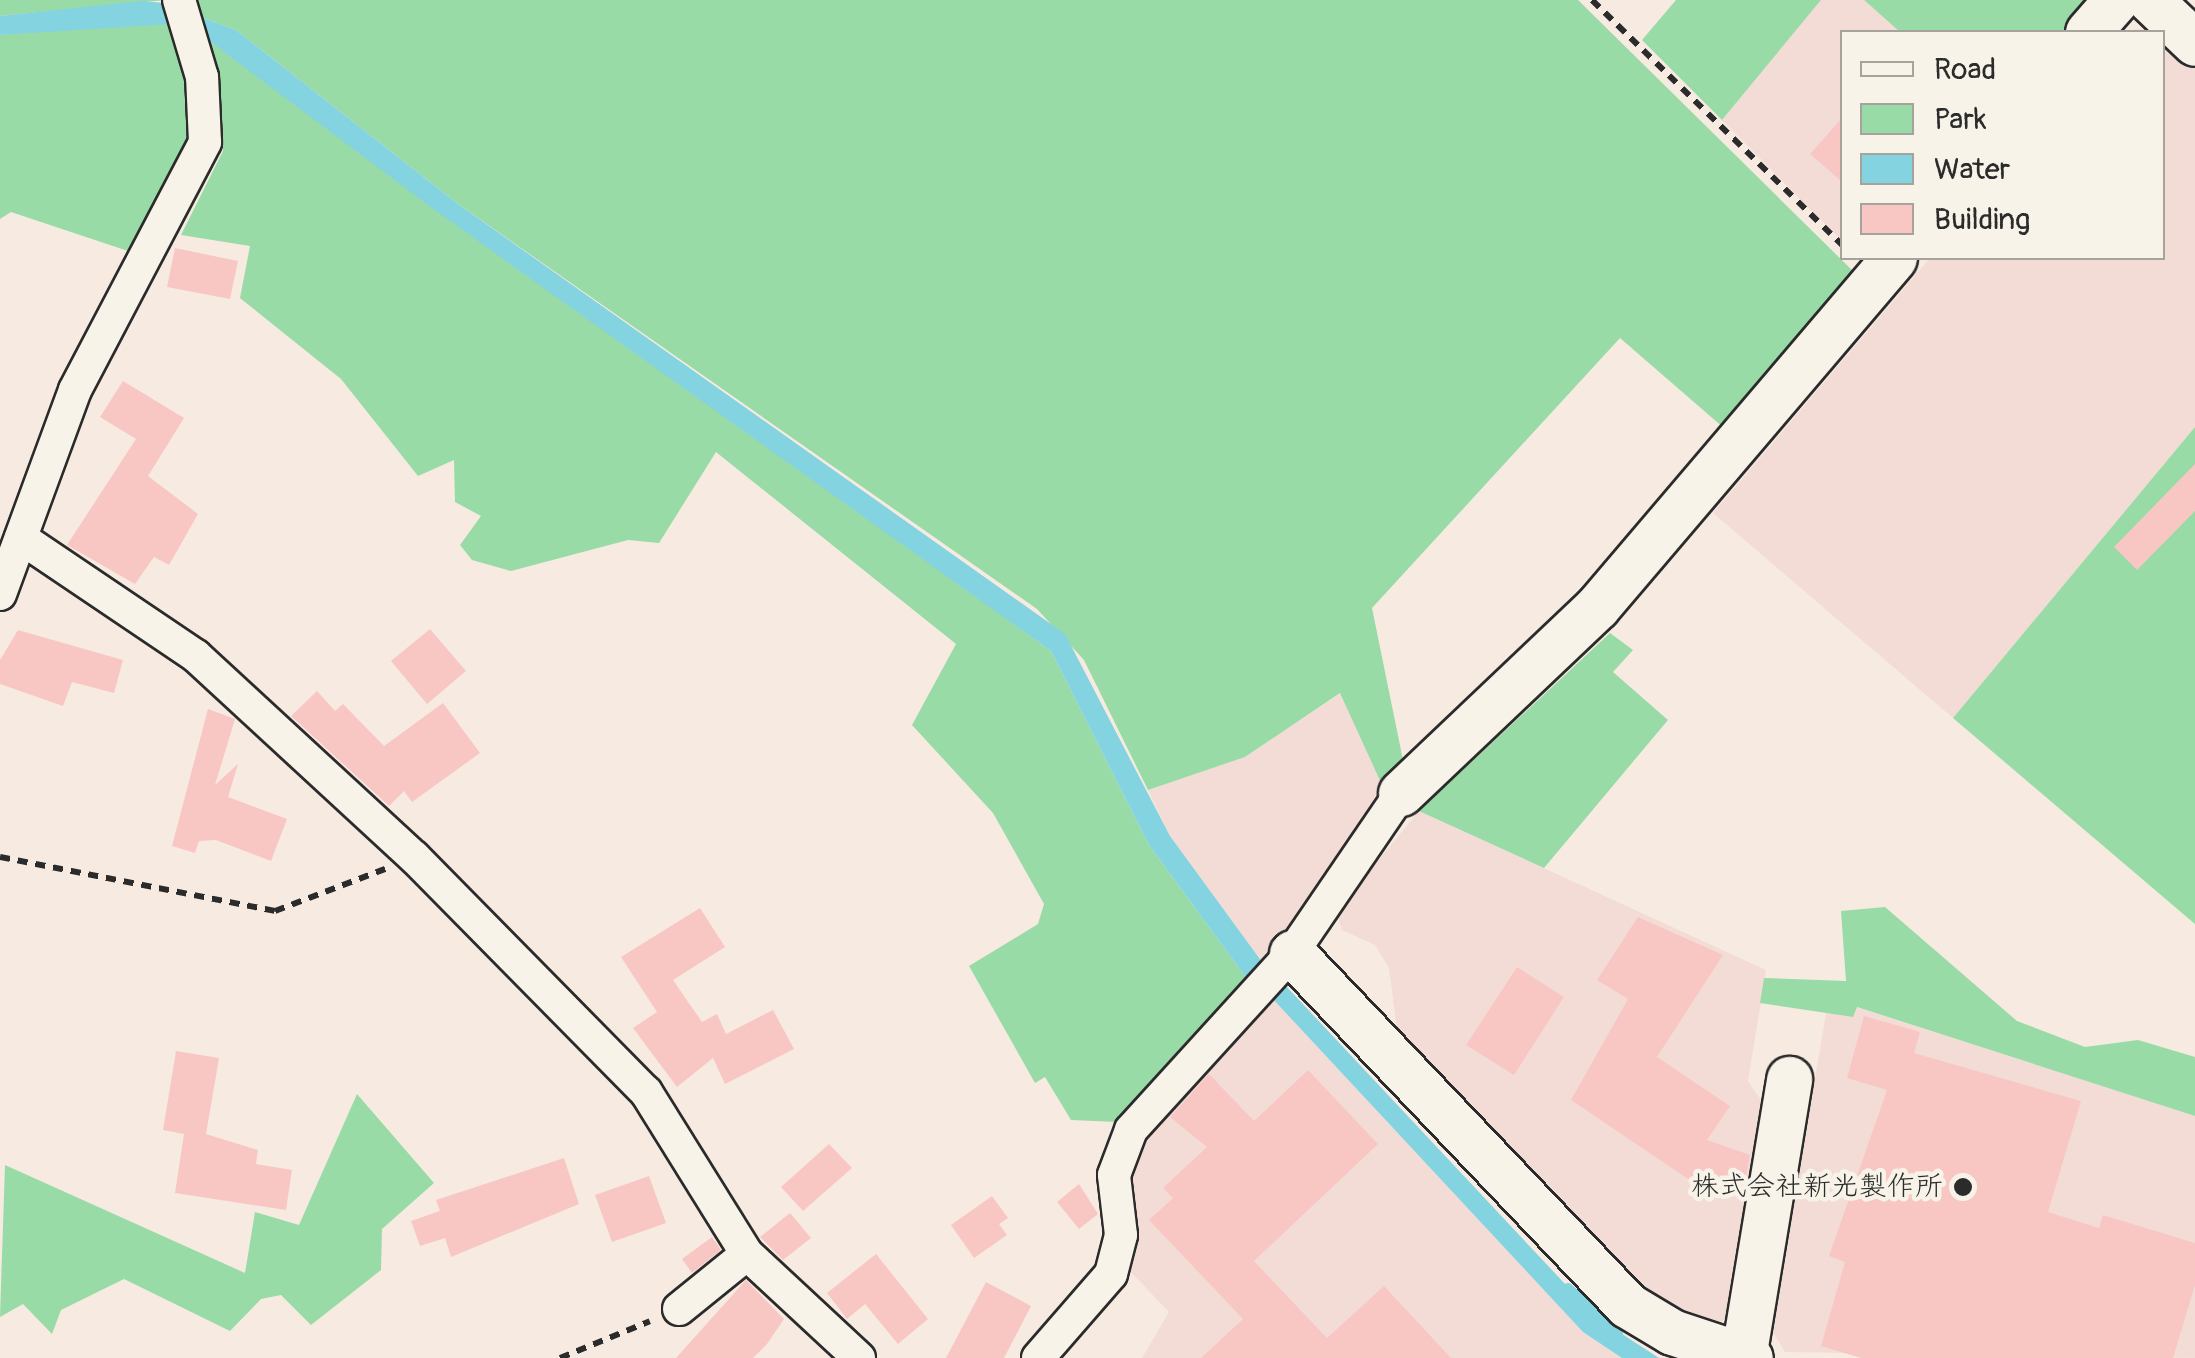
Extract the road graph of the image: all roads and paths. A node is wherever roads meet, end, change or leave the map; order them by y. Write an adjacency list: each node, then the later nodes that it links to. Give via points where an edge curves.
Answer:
1 (1592, 0): 7 (path)
2 (2116, 0): 5 (street)
3 (2150, 0): 6 (street)
4 (183, 13): 9 (street, via 206,142 75,390)
5 (2090, 30)
6 (2195, 43)
7 (1840, 243)
8 (1892, 260): 11 (street, via 1597,607)
9 (21, 538): 10 (street); 13 (street, via 196,656)
10 (0, 594)
11 (1401, 793): 14 (street)
12 (0, 857): 13 (path, via 274,912)
13 (414, 857): 16 (street, via 646,1092)
14 (1292, 954): 18 (street, via 1627,1305); 21 (street, via 1132,1130 1114,1176 1121,1235 1111,1274)
15 (1790, 1079): 18 (street)
16 (746, 1254): 17 (street); 20 (street)
17 (679, 1309): 19 (path)
18 (1746, 1357)
19 (560, 1358)
20 (859, 1358)
21 (1038, 1358)

